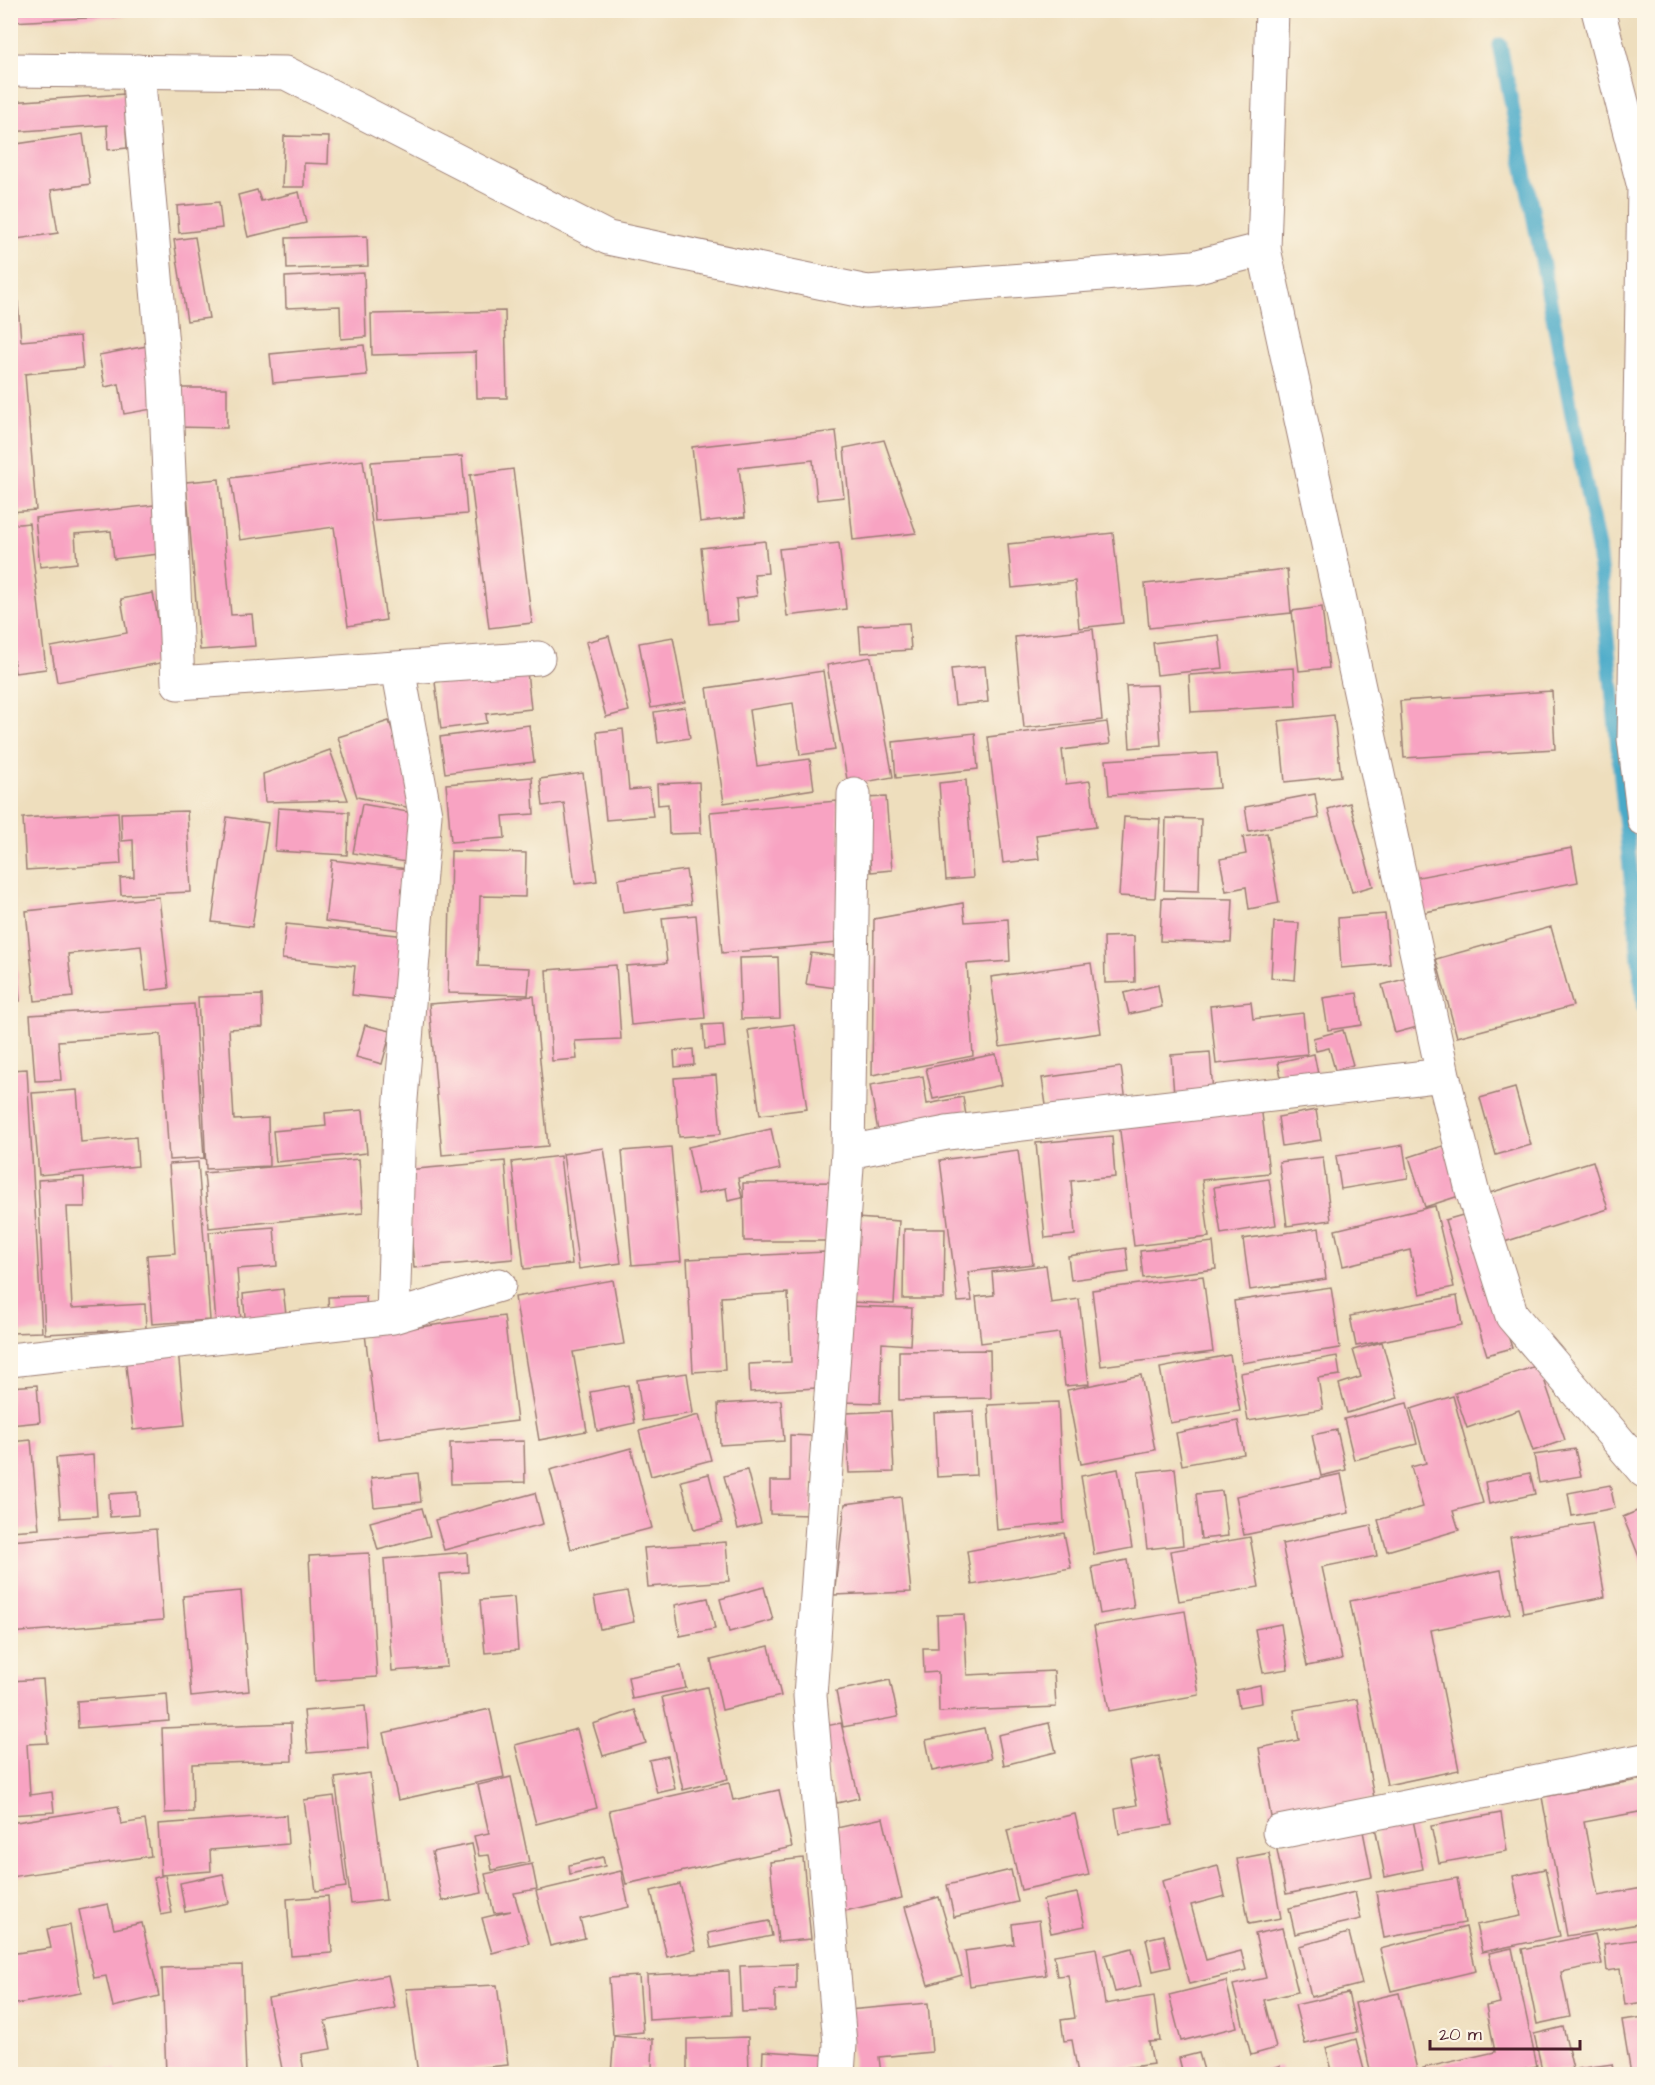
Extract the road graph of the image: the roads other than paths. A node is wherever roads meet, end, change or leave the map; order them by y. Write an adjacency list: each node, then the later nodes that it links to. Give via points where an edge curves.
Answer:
1 (1272, 10): 5 (street)
2 (1598, 10): 6 (street, via 1644,187)
3 (10, 70): 4 (street)
4 (138, 71): 5 (street, via 286,73 608,238 867,292 1194,267); 8 (street, via 165,380 178,683)
5 (1264, 249): 11 (street)
6 (1643, 378): 10 (street, via 1634,739)
7 (538, 658): 8 (street)
8 (398, 668): 14 (street, via 425,814 399,1123)
9 (854, 794): 12 (street)
10 (1644, 819)
11 (1443, 1075): 12 (street, via 947,1133); 16 (street, via 1472,1190 1512,1316)
12 (848, 1152): 19 (street, via 810,1696 840,2044)
13 (499, 1285): 14 (street)
14 (393, 1317): 15 (street)
15 (10, 1360)
16 (1644, 1471)
17 (1644, 1760): 18 (street)
18 (1279, 1832)
19 (838, 2074)

